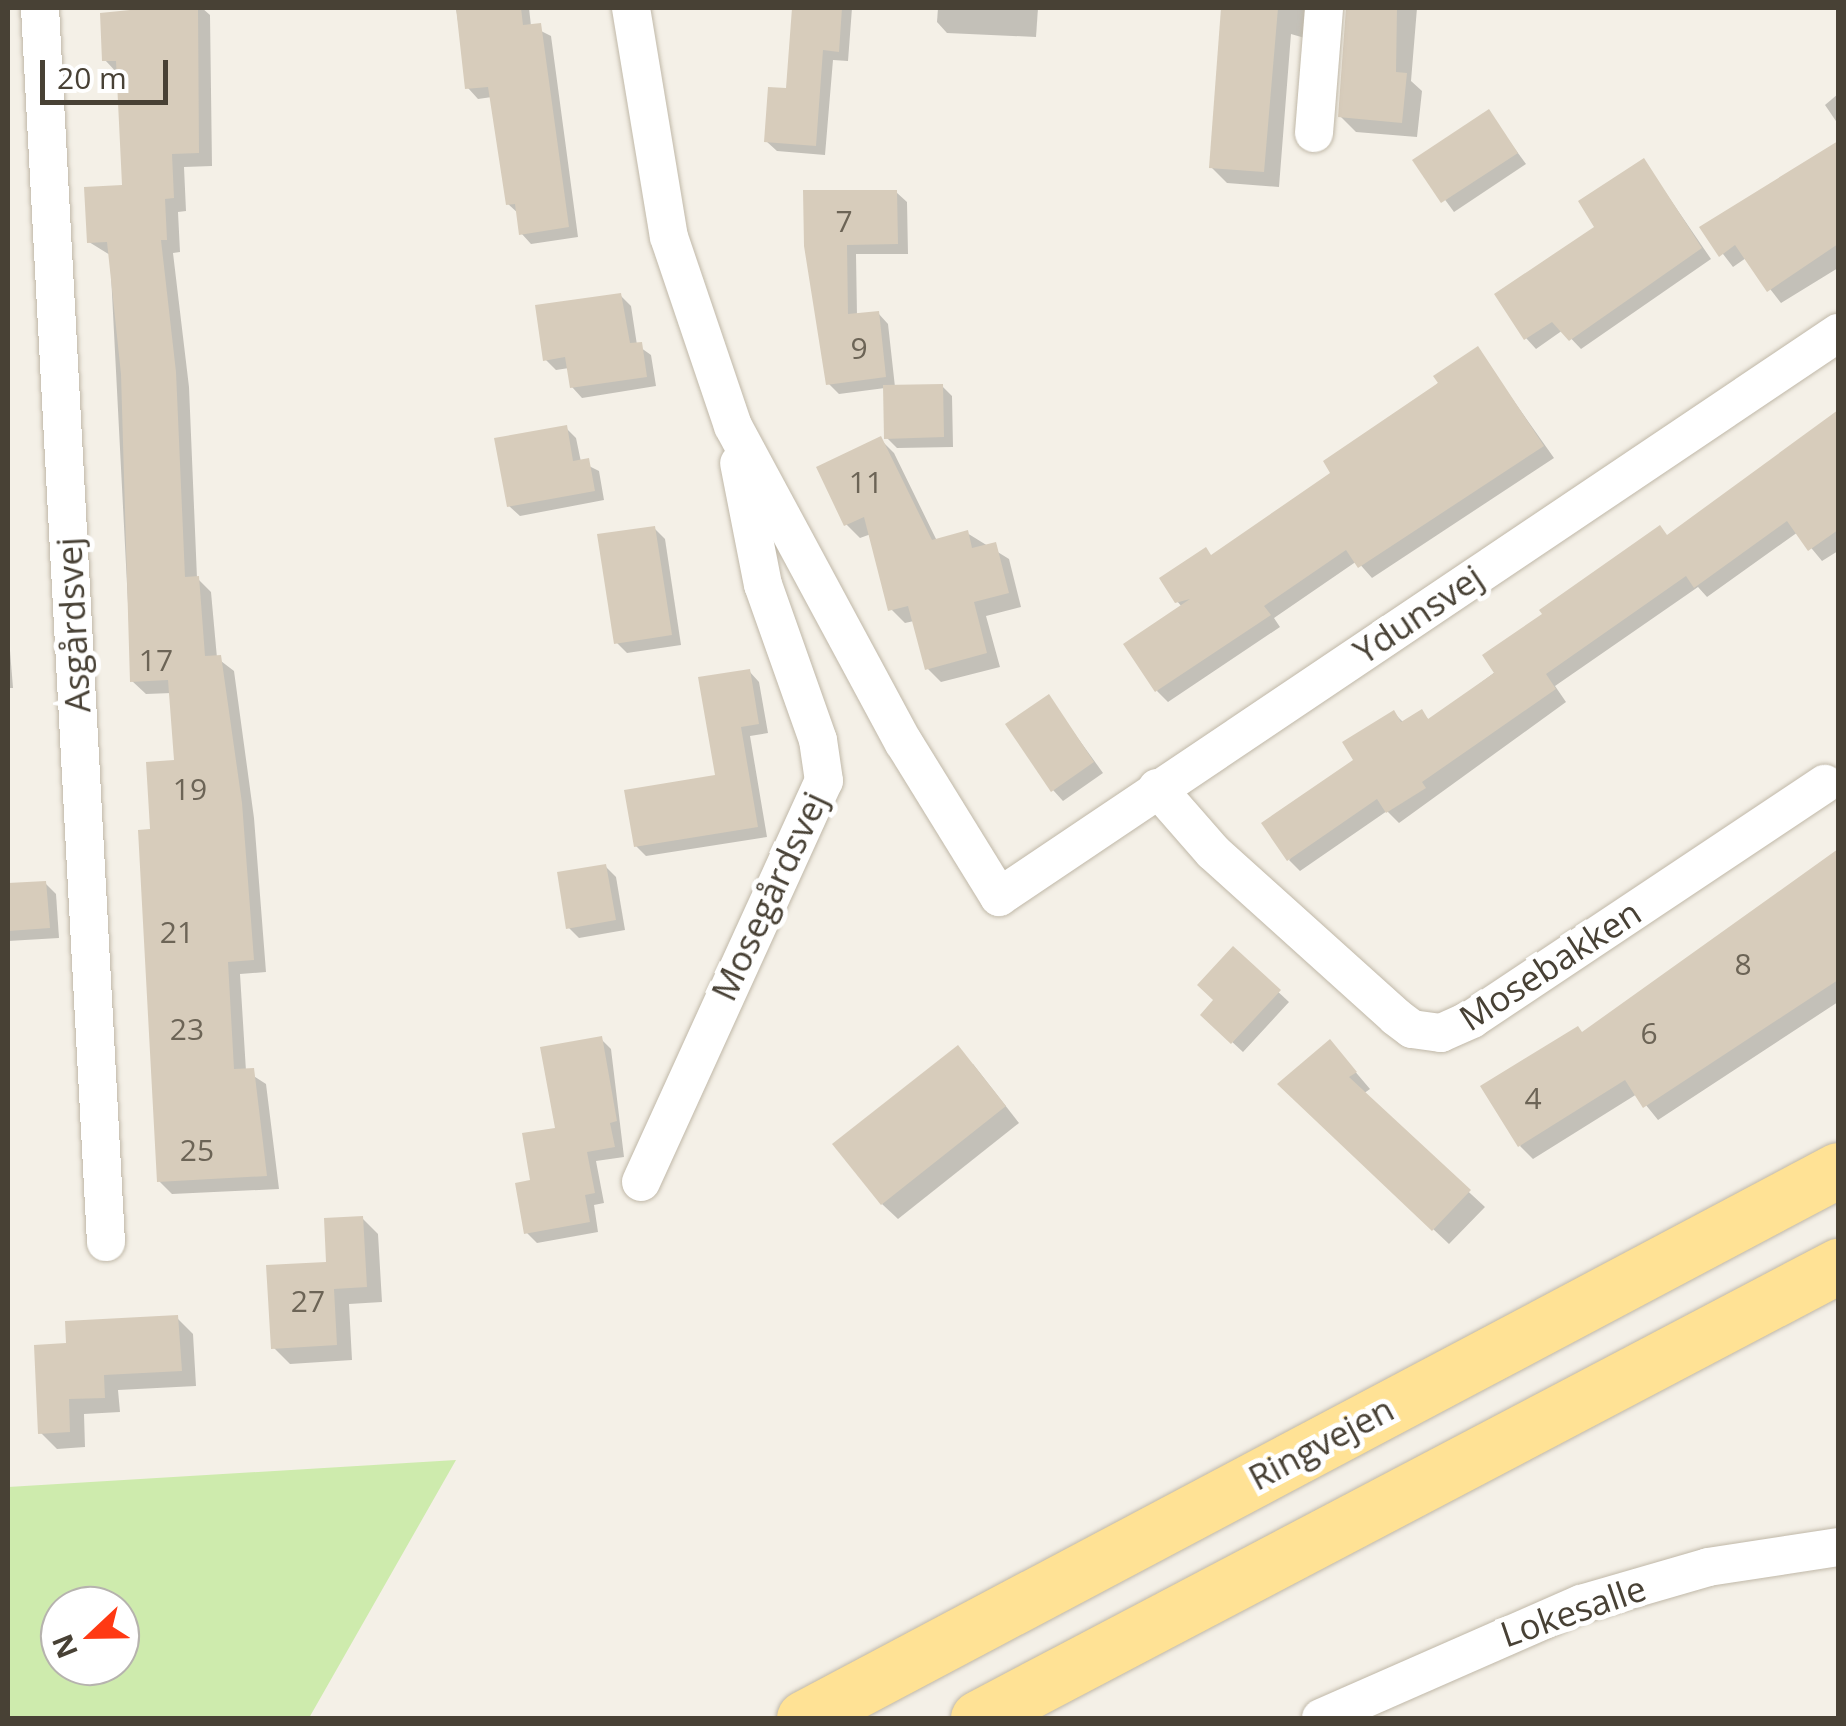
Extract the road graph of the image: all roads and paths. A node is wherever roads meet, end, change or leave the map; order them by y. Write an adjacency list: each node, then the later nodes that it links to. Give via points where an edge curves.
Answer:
1 (40, 8): 12 (street, Asgårdsvej)
2 (631, 8): 6 (street, Mosegårdsvej, via 669,237)
3 (1324, 8): 4 (street)
4 (1314, 134)
5 (1838, 333): 8 (street, Ydunsvej)
6 (733, 426): 9 (street, Mosegårdsvej, via 886,710); 11 (street, Mosegårdsvej, via 763,584 818,740 824,780)
7 (1825, 784): 8 (street, Mosebakken, via 1472,1019 1441,1033 1412,1029 1396,1018 1213,852)
8 (1158, 788): 9 (street, Ydunsvej)
9 (999, 897)
10 (1838, 1170): 15 (main road, Ringvejen)
11 (641, 1182)
12 (106, 1242)
13 (1838, 1266): 16 (main road)
14 (1838, 1547): 17 (street, Lokesalle, via 1708,1567 1581,1604)
15 (804, 1718)
16 (978, 1718)
17 (1321, 1718)

